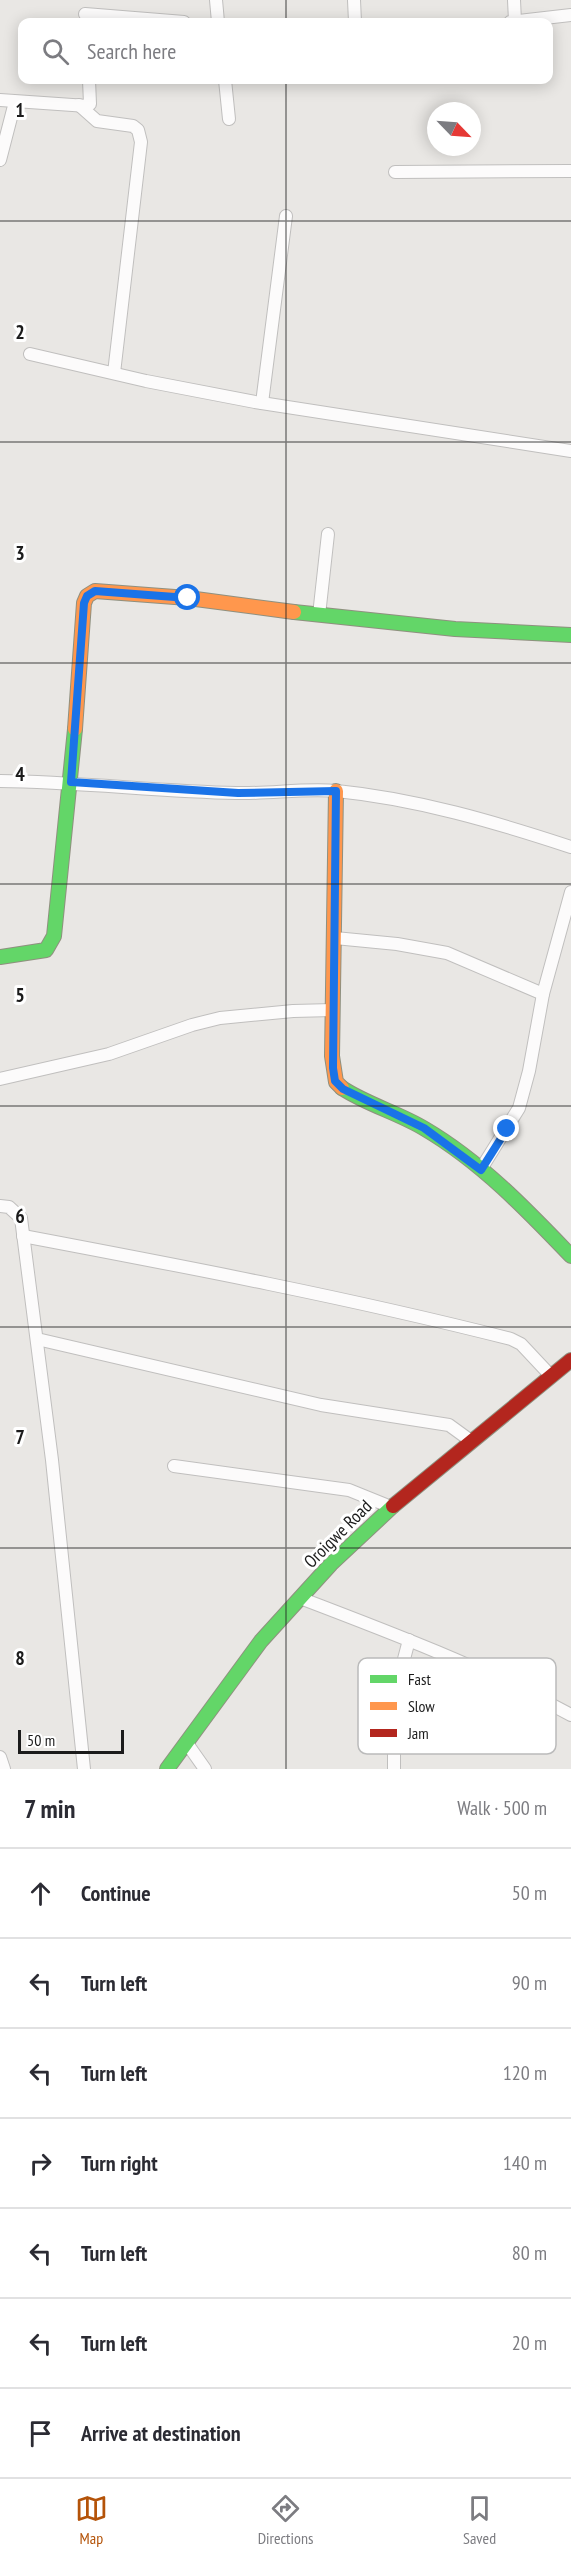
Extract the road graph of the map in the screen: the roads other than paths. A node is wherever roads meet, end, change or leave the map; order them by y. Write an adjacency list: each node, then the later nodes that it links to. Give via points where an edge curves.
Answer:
1 (84, 0): 6 (street)
2 (216, 0): 7 (street)
3 (354, 0): 8 (street)
4 (514, 0): 9 (street)
5 (571, 15): 10 (street)
6 (85, 18)
7 (218, 18)
8 (355, 18)
9 (513, 18)
10 (546, 18)
11 (89, 84): 15 (street, via 90,104)
12 (225, 84): 16 (street)
13 (0, 100): 14 (street)
14 (15, 102): 15 (street); 17 (street)
15 (79, 105): 22 (street, via 97,121 133,126 141,142)
16 (229, 119)
17 (0, 160)
18 (571, 171): 19 (street)
19 (395, 172)
20 (286, 216): 23 (street)
21 (30, 354): 22 (street)
22 (114, 373): 23 (street)
23 (262, 403): 24 (street)
24 (571, 451)
25 (328, 534): 26 (street)
26 (319, 615): 27 (street, via 455,629); 29 (street, via 188,598 95,591 87,596)
27 (571, 635)
28 (0, 781): 29 (street)
29 (71, 782): 30 (street, via 238,793); 34 (street, via 54,936 46,950)
30 (336, 791): 31 (street, via 446,810); 33 (street)
31 (571, 847)
32 (571, 892): 35 (street)
33 (335, 938): 35 (street, via 447,953); 36 (street)
34 (0, 957)
35 (543, 994): 38 (street, via 519,1108)
36 (333, 1010): 37 (street, via 220,1018 109,1054); 38 (street, via 335,1081 343,1089 424,1128)
37 (0, 1079)
38 (481, 1170): 41 (street)
39 (0, 1206): 40 (street, via 17,1212)
40 (23, 1236): 42 (street); 44 (street, via 292,1288 511,1339 521,1344)
41 (571, 1256)
42 (37, 1339): 45 (street, via 321,1405 449,1425); 57 (street)
43 (571, 1360): 44 (street, Oroigwe Road)
44 (550, 1376): 45 (street, Oroigwe Road)
45 (471, 1441): 47 (street, Oroigwe Road)
46 (174, 1466): 47 (street, via 349,1490)
47 (391, 1507): 48 (street, Oroigwe Road)
48 (300, 1598): 49 (street); 54 (street, Oroigwe Road, via 262,1640)
49 (409, 1640): 50 (street); 51 (street)
50 (404, 1658)
51 (451, 1658)
52 (556, 1707): 53 (street)
53 (571, 1715)
54 (186, 1742): 58 (street, Oroigwe Road); 59 (street)
55 (0, 1757): 56 (street)
56 (4, 1769)
57 (84, 1769)
58 (167, 1769)
59 (205, 1769)

